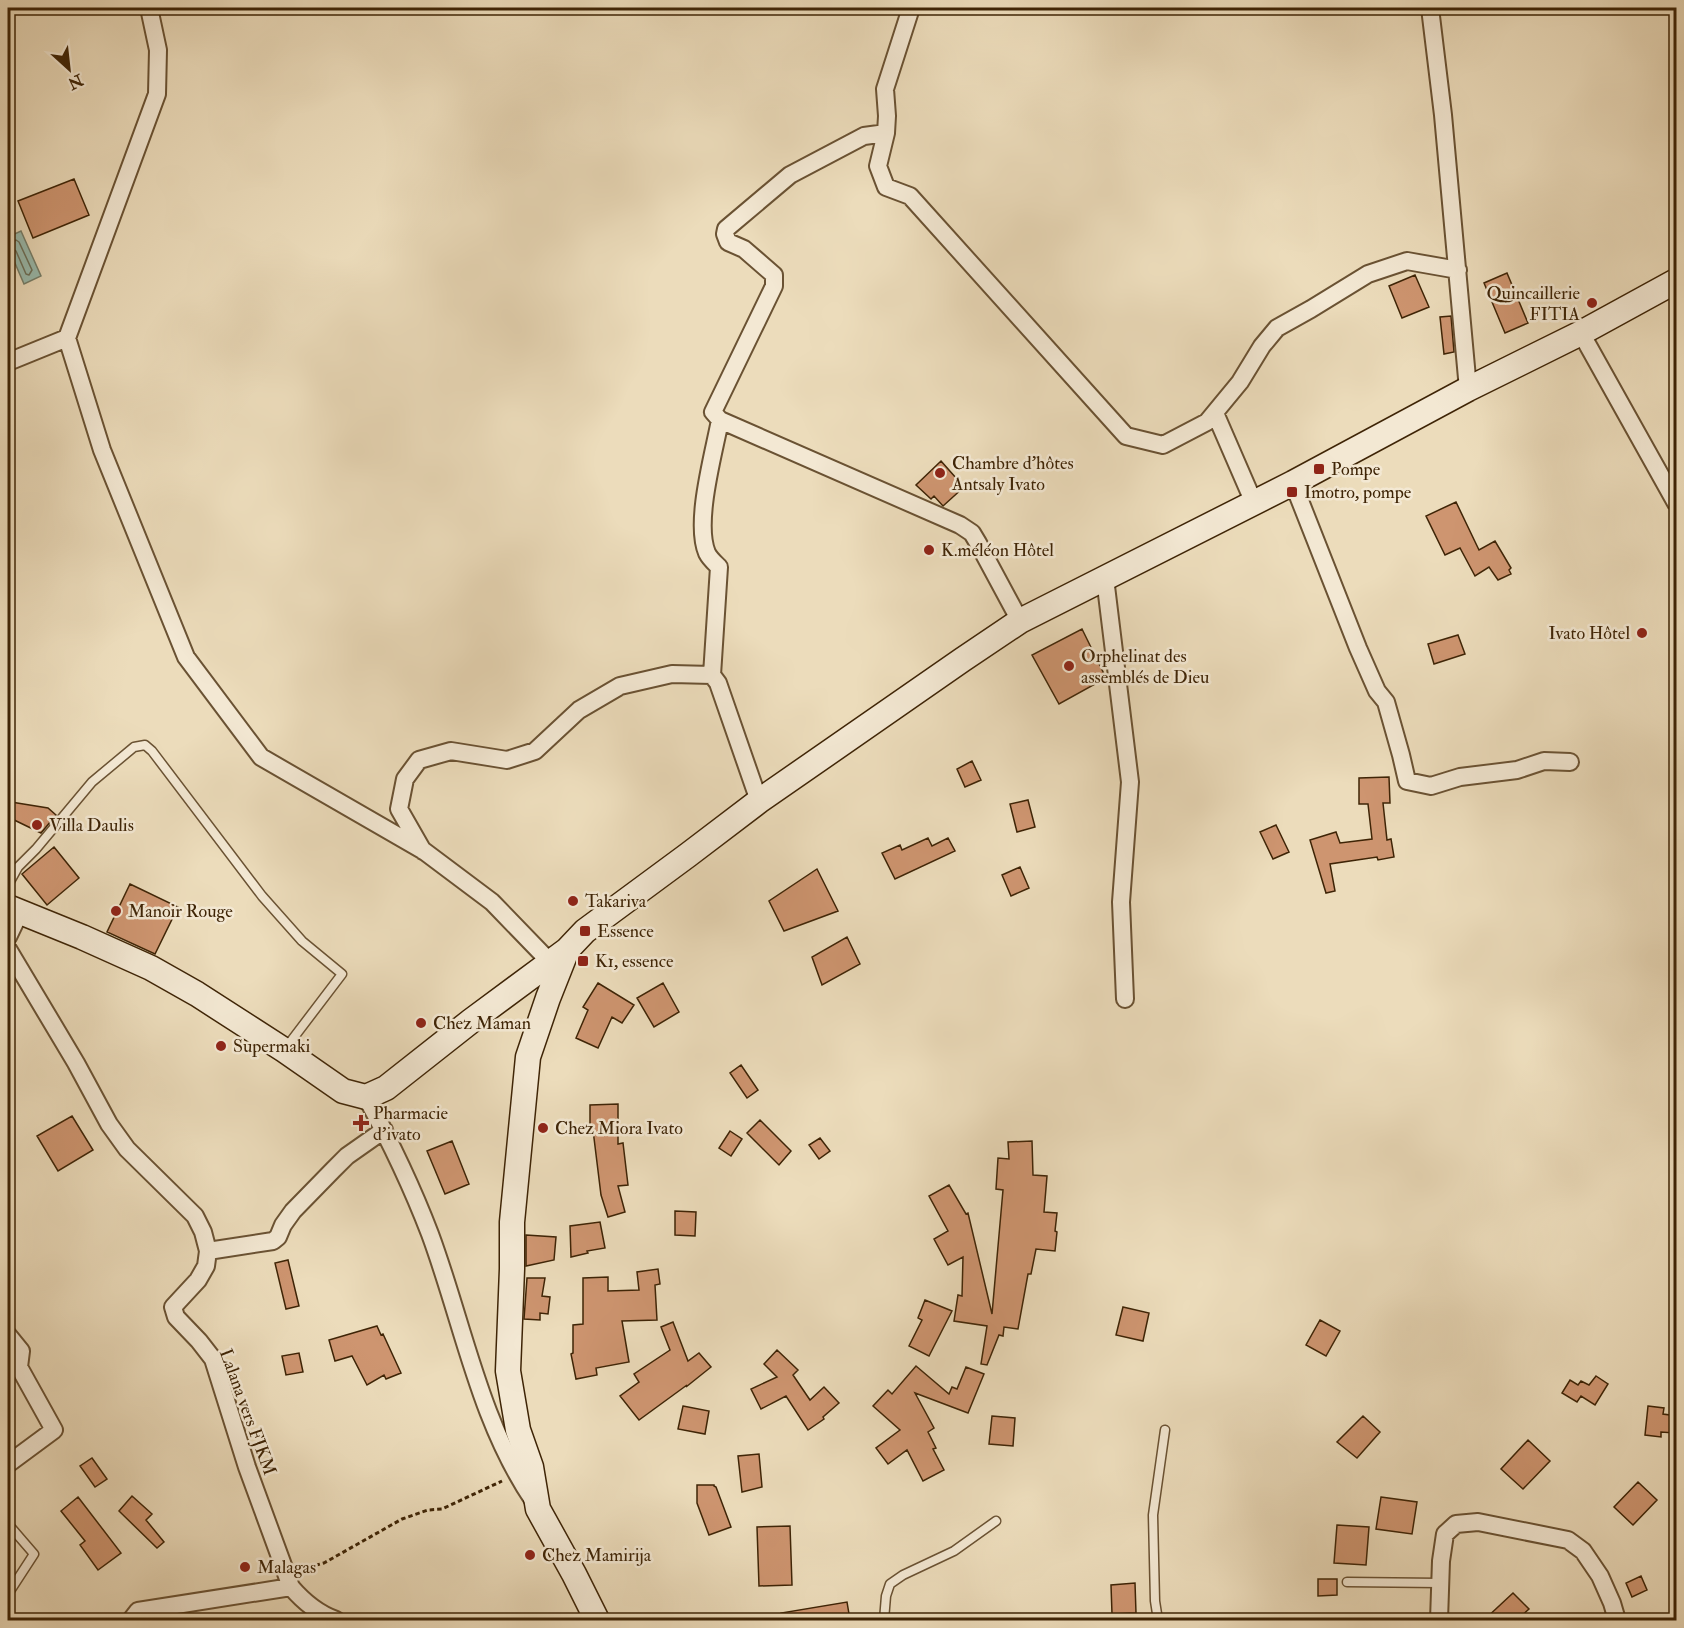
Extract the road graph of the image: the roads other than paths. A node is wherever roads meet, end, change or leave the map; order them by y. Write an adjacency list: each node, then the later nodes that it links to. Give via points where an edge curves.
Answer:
1 (149, 8): 8 (street, via 158,50 157,94)
2 (911, 8): 4 (street, via 885,89)
3 (1430, 8): 5 (street)
4 (886, 133): 11 (street, via 878,166 886,187 910,196 1126,436 1163,445 1207,422); 12 (street, via 864,136 790,175 726,229 728,242 744,249 774,275 774,286 713,412)
5 (1458, 270): 10 (street); 11 (street, via 1407,261 1368,274 1277,328)
6 (1677, 281): 7 (street)
7 (1581, 333): 10 (street); 14 (street)
8 (67, 338): 9 (street); 21 (street, via 102,450 186,657 261,757)
9 (8, 362)
10 (1468, 389): 13 (street)
11 (1215, 413): 15 (street)
12 (720, 420): 17 (street, via 972,533); 18 (street, via 702,528 706,551 719,567)
13 (1293, 483): 15 (street); 19 (street, via 1358,648 1386,702 1407,781 1431,786 1544,761)
14 (1677, 502)
15 (1254, 503): 16 (street)
16 (1105, 578): 17 (street); 27 (street, via 1131,782 1121,902)
17 (1020, 621): 20 (street)
18 (711, 675): 20 (street, via 718,683); 21 (street, via 672,674 620,686 579,710 535,751 507,760 451,752 419,760 405,779 399,809)
19 (1570, 762)
20 (759, 801): 26 (street, via 585,931)
21 (424, 851): 26 (street)
22 (8, 885): 28 (lane, via 18,867 92,782 134,747 145,745 262,896 302,941 342,974)
23 (14, 910): 24 (street); 28 (street, via 151,969)
24 (8, 937)
25 (8, 949): 31 (street, via 109,1124 127,1149 195,1216)
26 (559, 956): 29 (street, via 386,1088); 36 (street, via 528,1057 512,1222 508,1371)
27 (1125, 999)
28 (284, 1050): 29 (street, via 343,1091)
29 (366, 1097): 30 (street)
30 (384, 1130): 31 (street, via 333,1170 293,1211 273,1241); 36 (street, via 430,1233 504,1452)
31 (208, 1251): 39 (street, Lalana vers FJKM, via 198,1280 173,1307 176,1317 213,1359)
32 (8, 1335): 33 (street, via 21,1351)
33 (13, 1369): 35 (street, via 54,1430)
34 (1165, 1430): 47 (lane, via 1153,1515)
35 (8, 1464)
36 (538, 1509): 45 (street)
37 (996, 1521): 46 (lane, via 954,1551 890,1584)
38 (8, 1524): 42 (lane, via 34,1554)
39 (288, 1581): 43 (street, Lalana vers FJKM, via 298,1595); 44 (street, via 138,1611)
40 (1347, 1582): 41 (lane)
41 (1440, 1583): 48 (street); 49 (street, via 1445,1534 1456,1524 1478,1522 1568,1540 1583,1551 1600,1576)
42 (8, 1594)
43 (328, 1619)
44 (131, 1620)
45 (597, 1620)
46 (884, 1620)
47 (1158, 1620)
48 (1439, 1620)
49 (1617, 1620)

